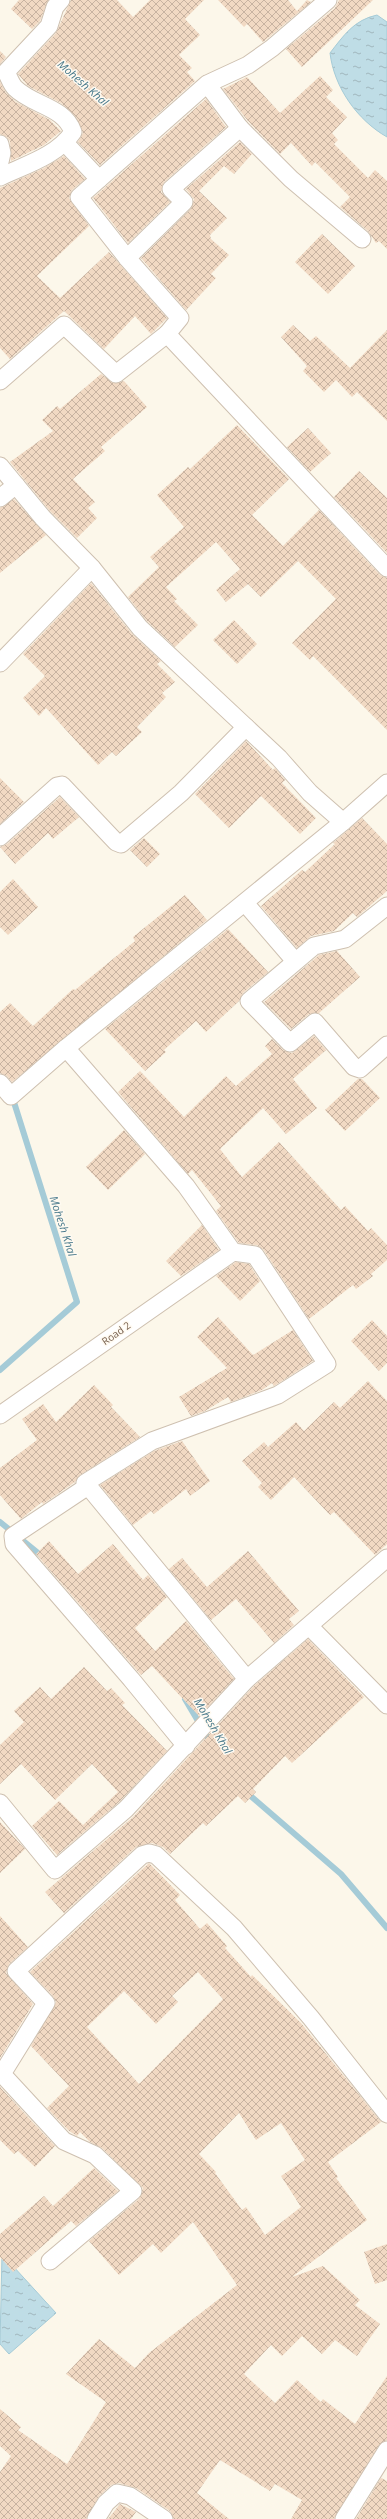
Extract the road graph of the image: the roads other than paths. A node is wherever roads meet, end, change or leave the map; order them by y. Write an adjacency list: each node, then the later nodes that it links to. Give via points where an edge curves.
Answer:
1 (328, 0): 3 (street, via 248,65)
2 (54, 2): 6 (street, via 49,26 6,72 16,88 70,122 73,132)
3 (207, 84): 4 (street); 9 (street)
4 (240, 128): 10 (street, via 291,179); 11 (street, via 171,189 184,202)
5 (0, 144): 7 (street)
6 (66, 144): 8 (street); 9 (street)
7 (0, 162)
8 (0, 177)
9 (99, 179): 11 (street, via 79,197)
10 (362, 239)
11 (127, 258): 12 (street, via 180,318)
12 (167, 334): 13 (street, via 116,374 64,325); 18 (street)
13 (0, 381)
14 (0, 466): 15 (street)
15 (16, 485): 16 (street); 17 (street, via 43,518)
16 (0, 498)
17 (92, 568): 19 (street); 20 (street, via 140,628)
18 (387, 568)
19 (0, 663)
20 (246, 727): 22 (street); 23 (street, via 181,793 121,844 116,842 62,785)
21 (387, 783): 22 (street)
22 (343, 822): 24 (street)
23 (0, 837)
24 (245, 903): 26 (street); 28 (street)
25 (387, 906): 26 (street, via 345,939 314,946)
26 (295, 961): 27 (street, via 248,1001 290,1043 315,1022 354,1067 360,1069)
27 (387, 1045)
28 (66, 1048): 29 (street, via 11,1096); 30 (street, via 186,1186)
29 (0, 1083)
30 (233, 1252): 31 (street, Road 2); 32 (street, via 255,1255 327,1364 278,1395 152,1441 85,1483)
31 (0, 1415)
32 (88, 1486): 35 (street); 37 (street, via 13,1536 14,1544 132,1679)
33 (387, 1558): 34 (street)
34 (310, 1627): 35 (street); 36 (street)
35 (247, 1679): 37 (street)
36 (387, 1705)
37 (186, 1746): 38 (street, via 126,1809 55,1870)
38 (0, 1803)
39 (1, 2074): 40 (street, via 46,2003 16,1971 142,1855 149,1853 156,1855 234,1928 311,2018); 41 (street, via 64,2141 95,2155 133,2191)
40 (387, 2114)
41 (50, 2261)
42 (387, 2450): 45 (street)
43 (96, 2519): 44 (street, via 106,2503 117,2493 130,2496)
44 (164, 2519)
45 (344, 2519)

